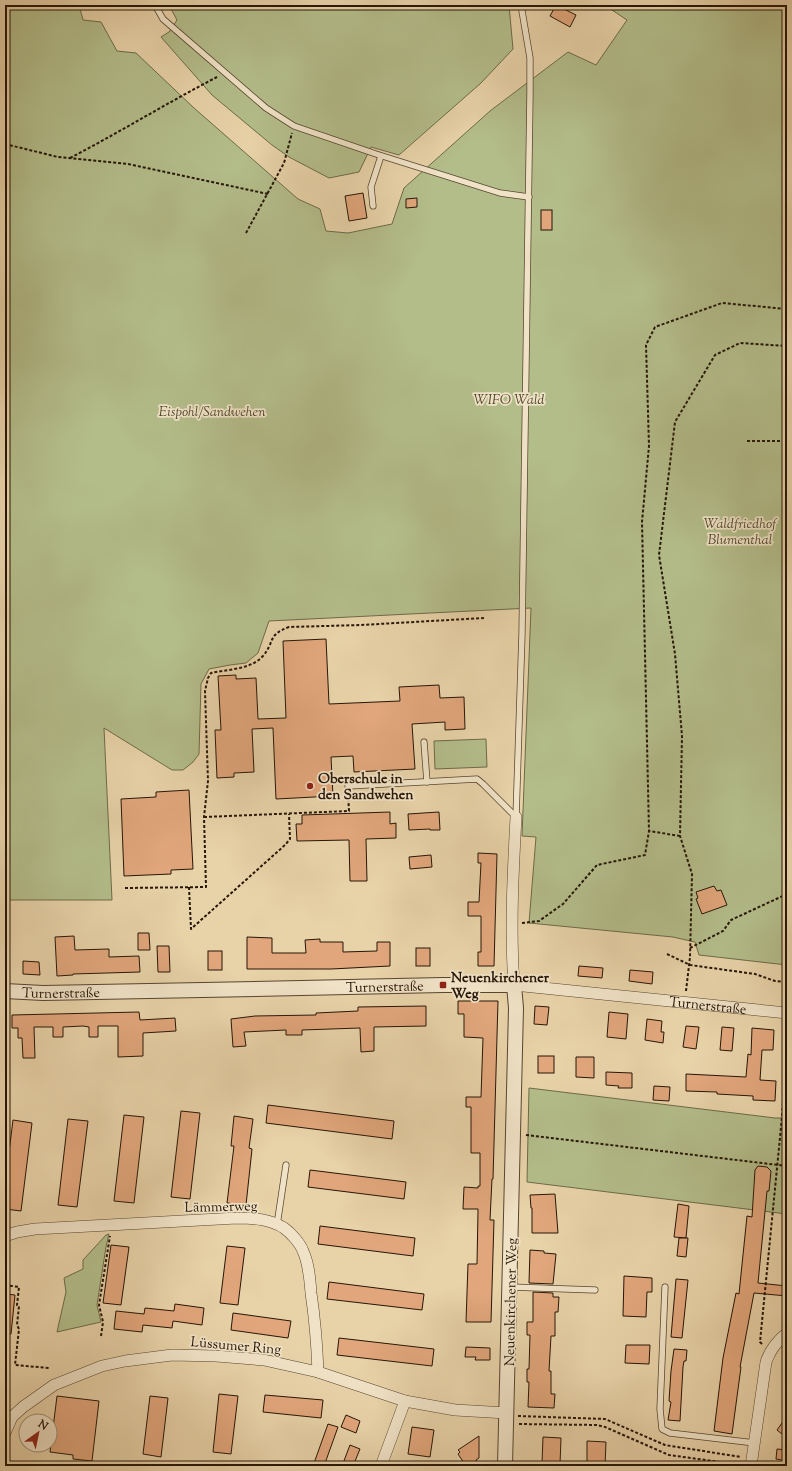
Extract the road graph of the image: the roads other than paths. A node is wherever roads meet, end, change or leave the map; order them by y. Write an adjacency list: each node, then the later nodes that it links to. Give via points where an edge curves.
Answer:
1 (155, 5): 3 (lane, via 163,19 266,108 294,126)
2 (521, 5): 4 (lane, Neuenkirchener Weg, via 530,58)
3 (381, 156): 4 (lane, via 500,193); 5 (lane, via 371,187)
4 (529, 197): 9 (lane, Neuenkirchener Weg, via 522,634)
5 (373, 206)
6 (424, 742): 7 (lane)
7 (427, 782): 8 (lane); 9 (lane, via 477,780)
8 (348, 786)
9 (516, 817): 10 (street, Neuenkirchener Weg)
10 (514, 985): 11 (street, Turnerstraße, via 43,993); 12 (street, Turnerstraße); 16 (street, Neuenkirchener Weg, via 516,1008)
11 (5, 991)
12 (787, 1013)
13 (286, 1165): 14 (lane)
14 (277, 1225): 15 (street, Lämmerweg, via 254,1218 237,1218 35,1229); 20 (street, Lämmerweg, via 284,1228 304,1251 316,1335)
15 (5, 1236)
16 (510, 1287): 18 (lane); 23 (street, Neuenkirchener Weg)
17 (665, 1287): 25 (lane, via 660,1409 662,1429 670,1433)
18 (595, 1290)
19 (787, 1332): 25 (street, via 769,1352 766,1362)
20 (318, 1372): 21 (street, Lüssumer Ring); 22 (street, Lüssumer Ring, via 264,1360 216,1356 172,1355 125,1361 102,1366 54,1385)
21 (404, 1401): 23 (street, Lüssumer Ring); 27 (street)
22 (9, 1414): 24 (street, Lüssumer Ring)
23 (507, 1419): 28 (street, Neuenkirchener Weg)
24 (5, 1433)
25 (755, 1443): 26 (street)
26 (749, 1463)
27 (382, 1466)
28 (505, 1466)

